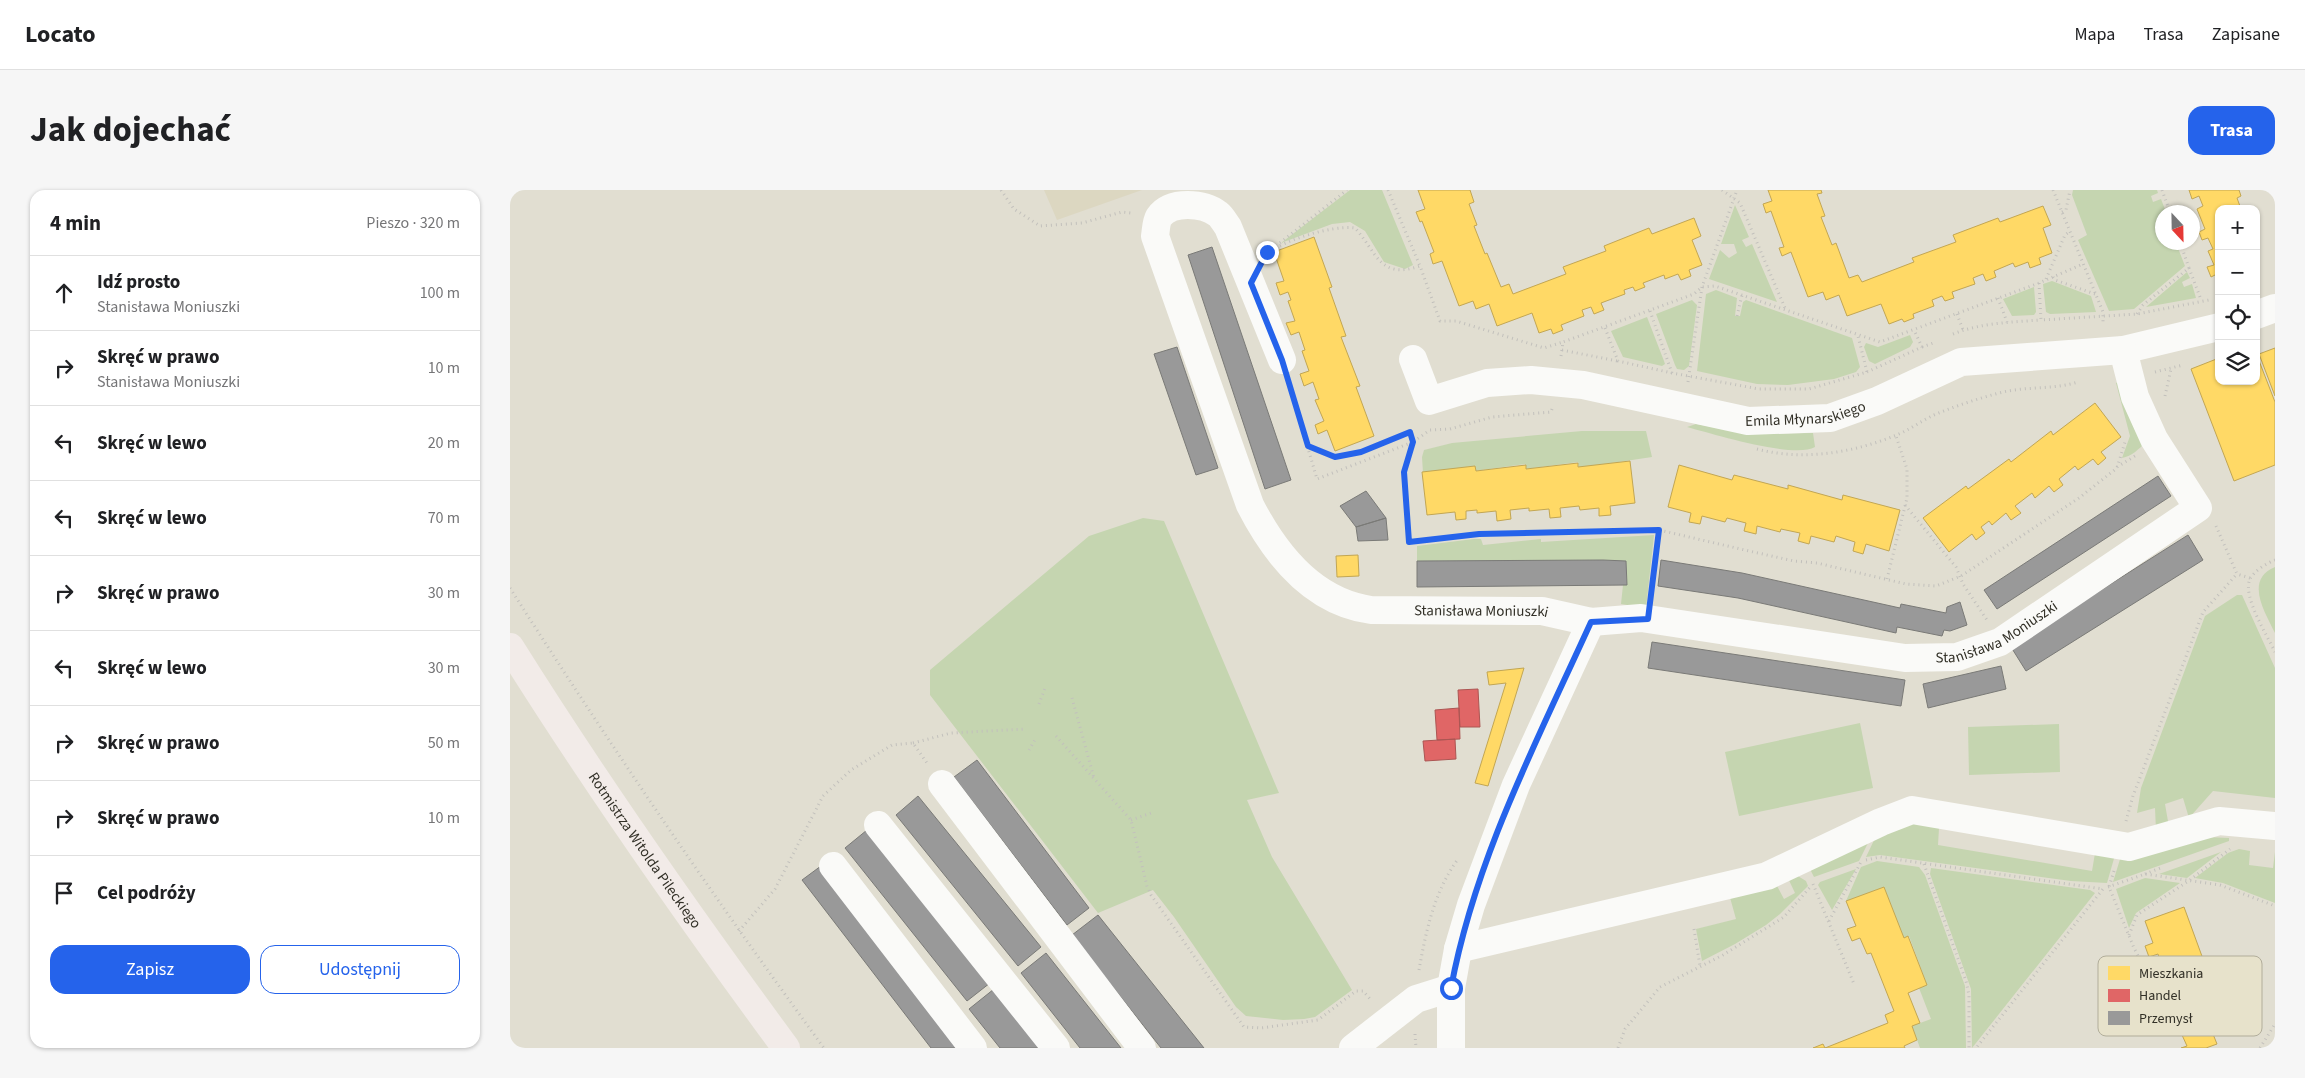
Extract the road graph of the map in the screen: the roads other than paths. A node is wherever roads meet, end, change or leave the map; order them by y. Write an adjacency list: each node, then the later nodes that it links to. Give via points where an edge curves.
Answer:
1 (2275, 308): 2 (street)
2 (2260, 314)
3 (2215, 328): 4 (street, Emila Młynarskiego)
4 (2113, 351): 5 (street, Emila Młynarskiego, via 1962,362 1877,401 1830,418 1748,421 1583,385 1531,380 1487,383 1429,401); 7 (street, Stanisława Moniuszki, via 2154,439 2198,508 2000,642 1957,657 1905,658 1648,619)
5 (1413, 359)
6 (1282, 360): 7 (street, Stanisława Moniuszki, via 1228,227 1218,214 1202,206 1168,209 1159,217 1155,236 1250,504 1264,533 1294,569 1318,590 1356,608 1542,612)
7 (1591, 622): 13 (street, via 1516,785)
8 (510, 647): 15 (main road, Rotmistrza Witolda Pileckiego, via 621,815)
9 (942, 784): 18 (street)
10 (878, 825): 17 (street)
11 (2275, 826): 13 (street, via 2219,821 2129,847 1912,810 1767,876)
12 (833, 866): 16 (street)
13 (1458, 949): 14 (street)
14 (1451, 988): 19 (street, via 1416,999); 20 (street)
15 (786, 1048)
16 (973, 1048)
17 (1056, 1048)
18 (1142, 1048)
19 (1352, 1048)
20 (1451, 1048)

